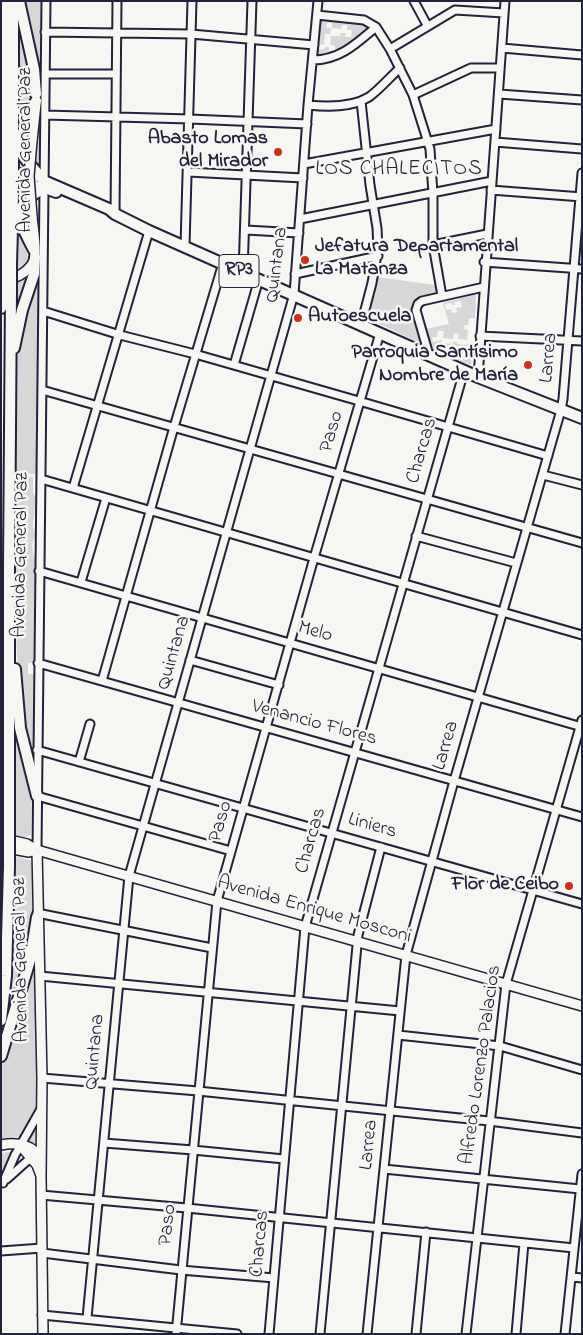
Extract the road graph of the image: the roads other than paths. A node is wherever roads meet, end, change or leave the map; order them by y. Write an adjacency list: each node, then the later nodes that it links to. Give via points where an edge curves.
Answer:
1 (3, 1): 22 (highway, Avenida General Paz)
2 (13, 1): 22 (highway, Avenida General Paz)
3 (19, 1): 32 (highway, via 34,69)
4 (46, 1): 15 (street, Avenida General Paz)
5 (117, 1): 16 (street)
6 (192, 1): 17 (street)
7 (252, 1): 18 (street)
8 (318, 1): 12 (street, Quintana)
9 (414, 1): 13 (street)
10 (505, 1): 11 (street)
11 (504, 13): 13 (street, via 458,10); 21 (street)
12 (317, 15): 14 (street, via 364,20); 19 (street, Quintana)
13 (427, 25): 20 (street)
14 (376, 26): 20 (street); 24 (street, via 343,53)
15 (45, 32): 16 (street); 28 (street, Avenida General Paz)
16 (117, 33): 17 (street); 29 (street)
17 (191, 34): 18 (street); 38 (street)
18 (251, 39): 19 (street); 39 (street)
19 (314, 45): 24 (street, Quintana)
20 (390, 48): 25 (street)
21 (502, 48): 23 (street); 26 (street)
22 (8, 53): 71 (highway, Avenida General Paz, bridge)
23 (582, 55)
24 (313, 60): 35 (street, Quintana)
25 (400, 68): 31 (street); 34 (street)
26 (500, 68): 30 (street); 31 (street, via 471,68)
27 (1, 72): 32 (main road, via 12,70 23,74 33,86)
28 (45, 74): 29 (street); 36 (street, Avenida General Paz)
29 (115, 74): 37 (street)
30 (499, 94): 33 (street); 41 (street)
31 (413, 95): 42 (street)
32 (36, 98): 54 (highway, via 22,132 21,149); 67 (main road, bridge, via 29,176)
33 (582, 100)
34 (361, 101): 35 (street, via 329,107); 45 (street)
35 (308, 106): 40 (street, Quintana)
36 (45, 115): 37 (street); 54 (street, Avenida General Paz)
37 (115, 117): 38 (street); 59 (street)
38 (190, 119): 39 (street); 48 (street)
39 (248, 121): 40 (street); 50 (street)
40 (307, 124): 46 (street, Quintana)
41 (496, 129): 42 (street); 43 (street)
42 (428, 140): 45 (street); 56 (street)
43 (495, 142): 44 (street); 53 (street)
44 (582, 149)
45 (367, 152): 46 (street); 58 (street)
46 (304, 164): 52 (street, Quintana)
47 (1, 168): 54 (main road, via 33,176)
48 (188, 172): 50 (street); 66 (street)
49 (582, 172): 57 (street, Larrea)
50 (247, 176): 52 (street); 61 (street)
51 (1, 177): 54 (main road)
52 (303, 178): 60 (street, Quintana)
53 (492, 181): 55 (street); 56 (street)
54 (44, 184): 59 (highway, RP3); 67 (highway, via 28,197 21,210 21,222); 83 (street, Avenida General Paz)
55 (491, 190): 57 (street); 64 (street)
56 (433, 194): 58 (street); 65 (street)
57 (581, 197): 72 (street, Larrea)
58 (372, 204): 60 (street); 68 (street)
59 (115, 214): 62 (highway, RP3)
60 (300, 219): 63 (street, Quintana)
61 (246, 230): 63 (street); 74 (street)
62 (149, 231): 66 (highway, RP3); 86 (street)
63 (299, 233): 75 (street, Quintana)
64 (487, 234): 65 (street); 69 (street)
65 (433, 245): 81 (street)
66 (185, 246): 70 (highway, RP3)
67 (35, 254): 76 (main road, via 21,275); 94 (highway, via 34,274 20,318)
68 (378, 256): 75 (street); 84 (street)
69 (484, 262): 72 (street); 78 (street)
70 (223, 263): 74 (highway, RP3); 90 (street)
71 (7, 265): 79 (highway, Avenida General Paz, bridge)
72 (573, 269): 73 (street); 88 (street, Larrea)
73 (582, 270)
74 (243, 272): 77 (highway, RP3)
75 (295, 274): 80 (street, Quintana)
76 (1, 278)
77 (259, 279): 80 (highway, RP3); 92 (street)
78 (484, 287): 81 (street); 87 (street)
79 (6, 291): 82 (highway, Avenida General Paz); 94 (highway, Avenida General Paz)
80 (294, 294): 84 (highway, RP3); 95 (street, Quintana)
81 (442, 296): 91 (street, via 422,301 416,310)
82 (1, 308)
83 (43, 311): 86 (street); 97 (street, Avenida General Paz)
84 (361, 325): 85 (highway, RP3)
85 (380, 333): 91 (highway, RP3); 98 (street, Paso)
86 (120, 335): 90 (street); 99 (street)
87 (480, 336): 88 (street); 96 (street)
88 (568, 340): 89 (street); 100 (street, Larrea)
89 (582, 341)
90 (195, 354): 92 (street); 103 (street)
91 (429, 355): 93 (highway, RP3)
92 (234, 365): 95 (street)
93 (464, 371): 96 (highway, RP3); 102 (street, Charcas)
94 (9, 374): 124 (highway, Avenida General Paz)
95 (272, 376): 98 (street); 104 (street, Quintana)
96 (478, 377): 100 (highway, RP3)
97 (42, 390): 99 (street); 108 (street, Avenida General Paz)
98 (359, 401): 102 (street); 106 (street, Paso)
99 (98, 406): 103 (street); 110 (street)
100 (561, 410): 101 (highway, RP3); 105 (street, Larrea)
101 (582, 418)
102 (447, 427): 105 (street); 112 (street, Charcas)
103 (174, 428): 104 (street); 113 (street)
104 (250, 449): 106 (street); 115 (street, Quintana)
105 (548, 456): 107 (street, Larrea)
106 (338, 474): 112 (street); 118 (street, Paso)
107 (543, 475): 109 (street); 114 (street, Larrea)
108 (40, 479): 110 (street); 120 (street, Avenida General Paz)
109 (582, 485)
110 (74, 488): 111 (street)
111 (106, 498): 113 (street); 121 (street)
112 (426, 499): 114 (street); 116 (street, Charcas)
113 (150, 510): 115 (street); 123 (street)
114 (528, 527): 117 (street); 119 (street, Larrea)
115 (227, 532): 118 (street); 126 (street, Quintana)
116 (416, 536): 119 (street); 122 (street, Charcas)
117 (582, 543)
118 (314, 558): 122 (street); 128 (street, Paso)
119 (516, 563): 125 (street, Larrea)
120 (39, 570): 121 (street, Melo); 130 (street, Avenida General Paz)
121 (81, 582): 123 (street, Melo)
122 (402, 583): 125 (street); 131 (street, Charcas)
123 (126, 595): 126 (street, Melo); 132 (street)
124 (9, 605): 144 (highway, via 20,728); 173 (highway, Avenida General Paz, bridge, via 9,866 6,976)
125 (502, 612): 127 (street); 134 (street, Larrea)
126 (202, 618): 128 (street, Melo); 129 (street, Quintana)
127 (582, 635)
128 (290, 643): 131 (street, Melo); 133 (street, Paso)
129 (190, 660): 133 (street); 135 (street, Quintana)
130 (38, 663): 132 (street, Venancio Flores); 139 (street, Avenida General Paz)
131 (379, 668): 134 (street, Melo); 140 (street, Charcas)
132 (102, 681): 135 (street, Venancio Flores)
133 (279, 685): 138 (street, Paso)
134 (478, 698): 137 (street, Melo); 142 (street, Larrea)
135 (178, 702): 138 (street, Venancio Flores); 143 (street, Quintana)
136 (90, 724): 141 (street)
137 (581, 724): 146 (street, Alfredo Lorenzo Palacios)
138 (266, 728): 140 (street, Venancio Flores); 145 (street, Paso)
139 (37, 750): 141 (street, Liniers); 144 (street, Avenida General Paz)
140 (354, 752): 142 (street, Venancio Flores); 149 (street, Charcas)
141 (78, 762): 143 (street, Liniers)
142 (454, 781): 146 (street, Venancio Flores); 154 (street, Larrea)
143 (155, 783): 145 (street, Liniers); 148 (street, Quintana)
144 (37, 796): 148 (street); 152 (street, Avenida General Paz)
145 (243, 808): 149 (street, Liniers); 153 (street, Paso)
146 (556, 810): 147 (street, Venancio Flores); 156 (street, Alfredo Lorenzo Palacios)
147 (582, 817)
148 (143, 826): 153 (street); 155 (street, Quintana)
149 (331, 833): 151 (street, Liniers); 160 (street, Charcas)
150 (14, 845): 152 (main road, Avenida Enrique Mosconi, via 27,844)
151 (381, 847): 154 (street, Liniers); 162 (street)
152 (37, 850): 155 (main road, Avenida Enrique Mosconi); 159 (main road, Avenida General Paz)
153 (231, 851): 157 (street, Paso)
154 (432, 861): 156 (street, Liniers); 164 (street, Larrea)
155 (129, 876): 157 (main road, Avenida Enrique Mosconi); 161 (street, Quintana)
156 (532, 889): 158 (street, Liniers); 166 (street, Alfredo Lorenzo Palacios)
157 (217, 901): 160 (main road, Avenida Enrique Mosconi); 163 (street, Paso)
158 (582, 904)
159 (37, 915): 161 (street); 165 (main road, Avenida General Paz); 176 (highway, via 30,960)
160 (305, 927): 162 (main road, Avenida Enrique Mosconi); 169 (street, Charcas)
161 (124, 930): 163 (street); 167 (street, Quintana)
162 (357, 941): 164 (main road, Avenida Enrique Mosconi); 170 (street)
163 (212, 948): 168 (street, Paso)
164 (406, 955): 166 (main road, Avenida Enrique Mosconi); 172 (street, Larrea)
165 (40, 976): 167 (street); 178 (main road, Avenida General Paz)
166 (506, 984): 171 (main road, Avenida Enrique Mosconi); 175 (street, Alfredo Lorenzo Palacios)
167 (119, 985): 168 (street); 179 (street, Quintana)
168 (208, 993): 169 (street); 180 (street, Paso)
169 (298, 1001): 170 (street); 181 (street, Charcas)
170 (351, 1006): 172 (street); 182 (street)
171 (582, 1006)
172 (400, 1011): 174 (street, Larrea)
173 (1, 1020)
174 (398, 1035): 175 (street); 184 (street, Larrea)
175 (500, 1046): 177 (street); 185 (street, Alfredo Lorenzo Palacios)
176 (1, 1056)
177 (582, 1070)
178 (42, 1078): 179 (street); 183 (main road, Avenida General Paz)
179 (110, 1083): 180 (street); 187 (street, Quintana)
180 (198, 1090): 181 (street); 190 (street, Paso)
181 (290, 1101): 182 (street); 191 (street, Charcas)
182 (342, 1106): 184 (street); 203 (street)
183 (42, 1108): 189 (street, Avenida General Paz); 192 (main road, Avenida General Paz)
184 (390, 1111): 185 (street); 193 (street, Larrea)
185 (489, 1121): 186 (street); 195 (street, Alfredo Lorenzo Palacios)
186 (582, 1133)
187 (104, 1143): 190 (street); 199 (street, Quintana)
188 (1, 1145): 189 (main road)
189 (21, 1146): 192 (main road); 196 (street, Avenida General Paz)
190 (193, 1150): 191 (street); 200 (street, Paso)
191 (284, 1159): 202 (street, Charcas)
192 (38, 1163): 196 (street, via 25,1162); 198 (main road)
193 (384, 1169): 195 (street); 204 (street, Larrea)
194 (582, 1174): 197 (street)
195 (483, 1178): 197 (street); 206 (street, Alfredo Lorenzo Palacios)
196 (2, 1184)
197 (580, 1189): 201 (street)
198 (41, 1195): 199 (street); 210 (main road)
199 (98, 1200): 200 (street); 211 (street, Quintana)
200 (187, 1208): 202 (street); 212 (street, Paso)
201 (580, 1217): 208 (street)
202 (280, 1218): 203 (street); 214 (street, Charcas)
203 (330, 1222): 204 (street); 223 (street)
204 (378, 1227): 205 (street); 224 (street, Larrea)
205 (426, 1232): 206 (street); 225 (street)
206 (478, 1238): 207 (street); 226 (street, Alfredo Lorenzo Palacios)
207 (524, 1243): 208 (street); 227 (street)
208 (574, 1248): 213 (street)
209 (1, 1250): 210 (street)
210 (42, 1251): 211 (street); 216 (main road)
211 (92, 1259): 212 (street); 217 (street, Quintana)
212 (181, 1270): 214 (street); 218 (street, Paso)
213 (572, 1277): 215 (street); 228 (street)
214 (274, 1278): 222 (street, Charcas)
215 (582, 1278)
216 (42, 1314): 217 (street); 220 (main road)
217 (87, 1318): 218 (street)
218 (176, 1331): 219 (street)
219 (223, 1333): 221 (street)
220 (43, 1334)
221 (237, 1334)
222 (269, 1334)
223 (320, 1334)
224 (368, 1334)
225 (416, 1334)
226 (466, 1334)
227 (516, 1334)
228 (565, 1334)

